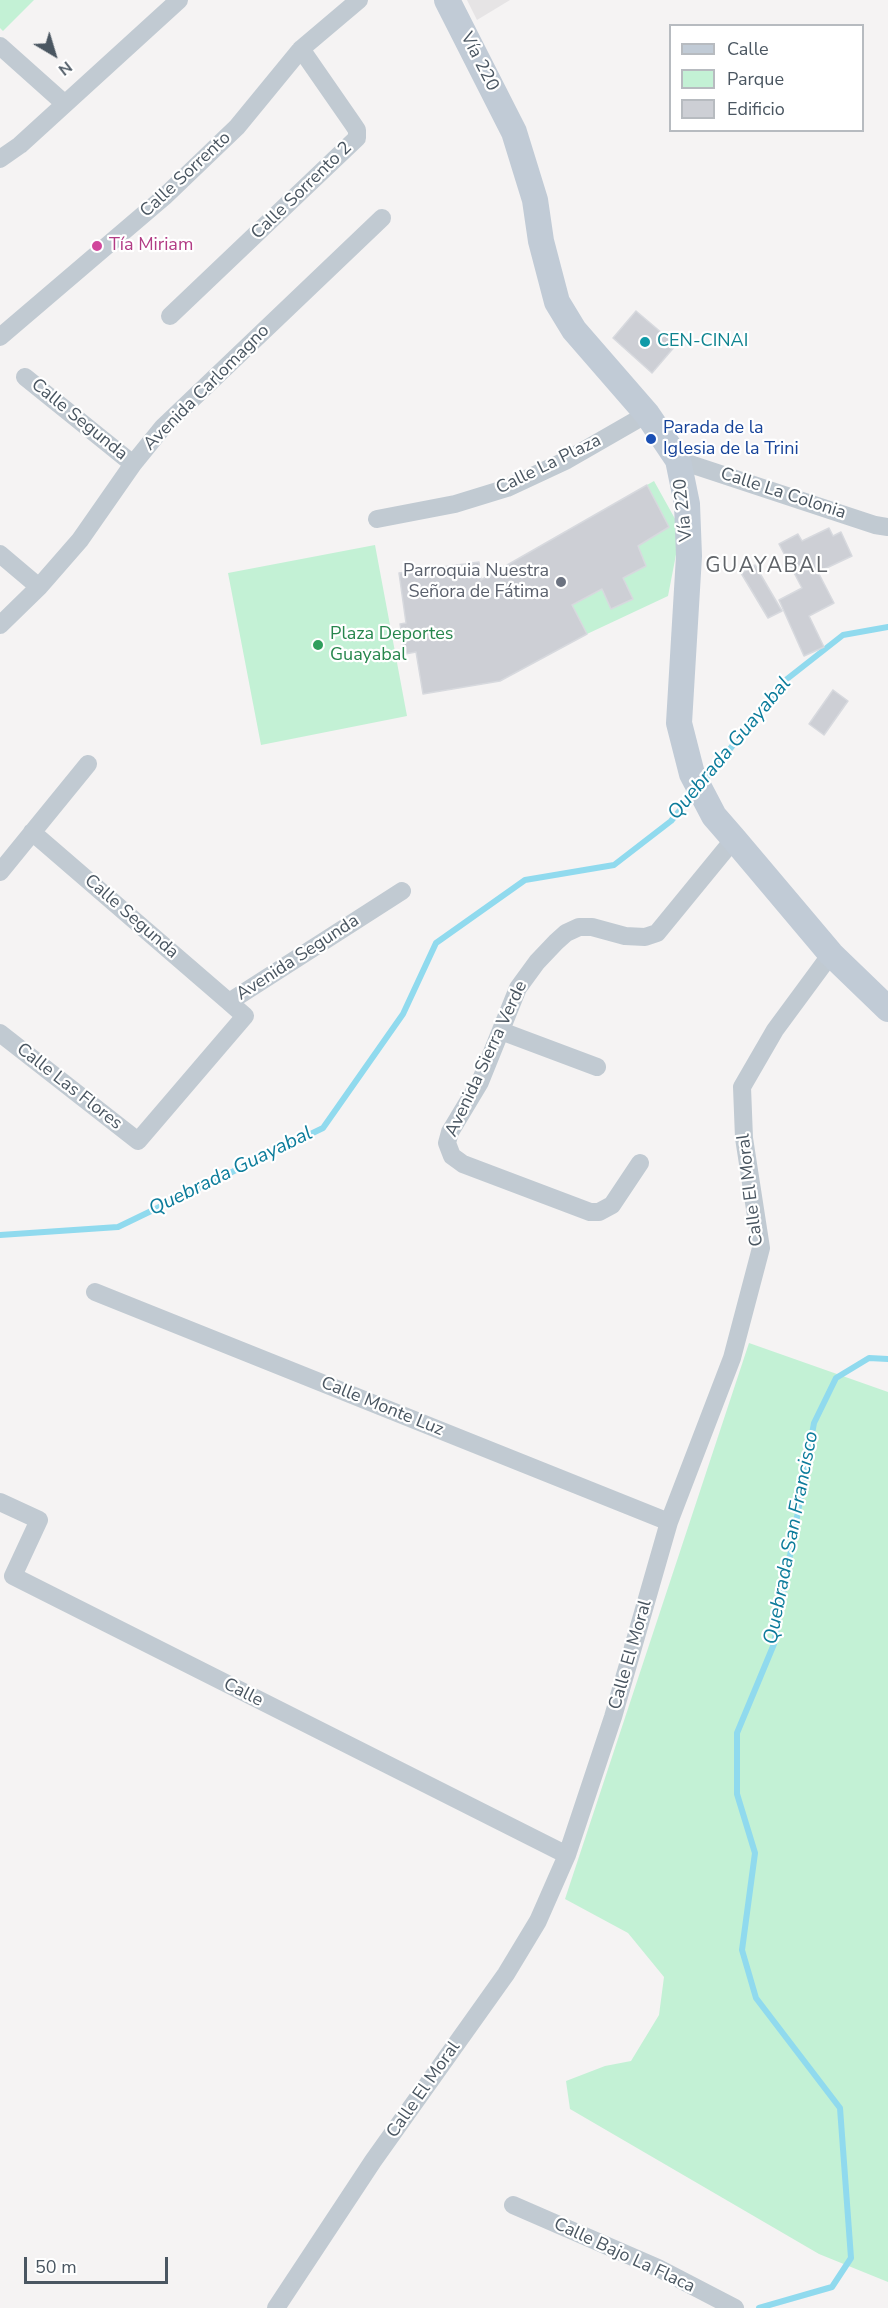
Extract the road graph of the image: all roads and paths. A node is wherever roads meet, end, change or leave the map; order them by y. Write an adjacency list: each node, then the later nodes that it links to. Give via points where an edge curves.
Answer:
1 (179, 0): 6 (street)
2 (359, 0): 5 (street, Calle Sorrento)
3 (447, 0): 12 (main road, Vía 220, via 514,132 535,200 557,302 574,330)
4 (0, 46): 6 (street)
5 (301, 49): 9 (street, Calle Sorrento 2, via 357,130 357,138); 10 (street, Calle Sorrento, via 229,135)
6 (65, 104): 7 (street)
7 (0, 159)
8 (382, 218): 14 (street, Avenida Carlomagno, via 163,427)
9 (170, 316)
10 (0, 337)
11 (25, 377): 14 (street, Calle Segunda)
12 (647, 414): 13 (main road, Vía 220); 15 (street, Calle La Plaza, via 507,489)
13 (678, 460): 16 (street, Calle La Colonia); 22 (main road, Vía 220, via 687,504 688,556 679,723 692,774 714,816)
14 (133, 464): 18 (street, Avenida Carlomagno, via 80,540)
15 (377, 519)
16 (888, 527)
17 (0, 554): 18 (street)
18 (39, 587): 19 (street, Avenida Carlomagno)
19 (0, 625)
20 (88, 764): 21 (street)
21 (32, 832): 23 (street); 26 (street, Calle Segunda)
22 (734, 839): 25 (main road, Vía 220); 28 (street, Avenida Sierra Verde, via 657,933 625,936 579,927 561,938 518,988)
23 (0, 872)
24 (402, 891): 26 (street, Avenida Segunda)
25 (831, 954): 27 (main road, Vía 220); 35 (street, Calle El Moral, via 775,1030 742,1087 744,1138 761,1248 732,1358)
26 (229, 1002): 31 (street, Avenida Segunda, via 245,1016)
27 (888, 1009)
28 (501, 1031): 30 (street); 32 (street, Avenida Sierra Verde, via 480,1083 450,1132 447,1143 453,1156 464,1164 590,1212 612,1205)
29 (0, 1033): 31 (street, Calle Las Flores)
30 (597, 1066)
31 (138, 1141)
32 (640, 1163)
33 (95, 1292): 35 (street, Calle Monte Luz)
34 (0, 1502): 36 (street, Calle, via 39,1520 13,1576)
35 (669, 1522): 36 (street, Calle El Moral, via 613,1718)
36 (567, 1855): 39 (street, Calle El Moral, via 538,1921 506,1974)
37 (513, 2205): 38 (street, Calle Bajo La Flaca, via 658,2268)
38 (728, 2305)
39 (276, 2308)

